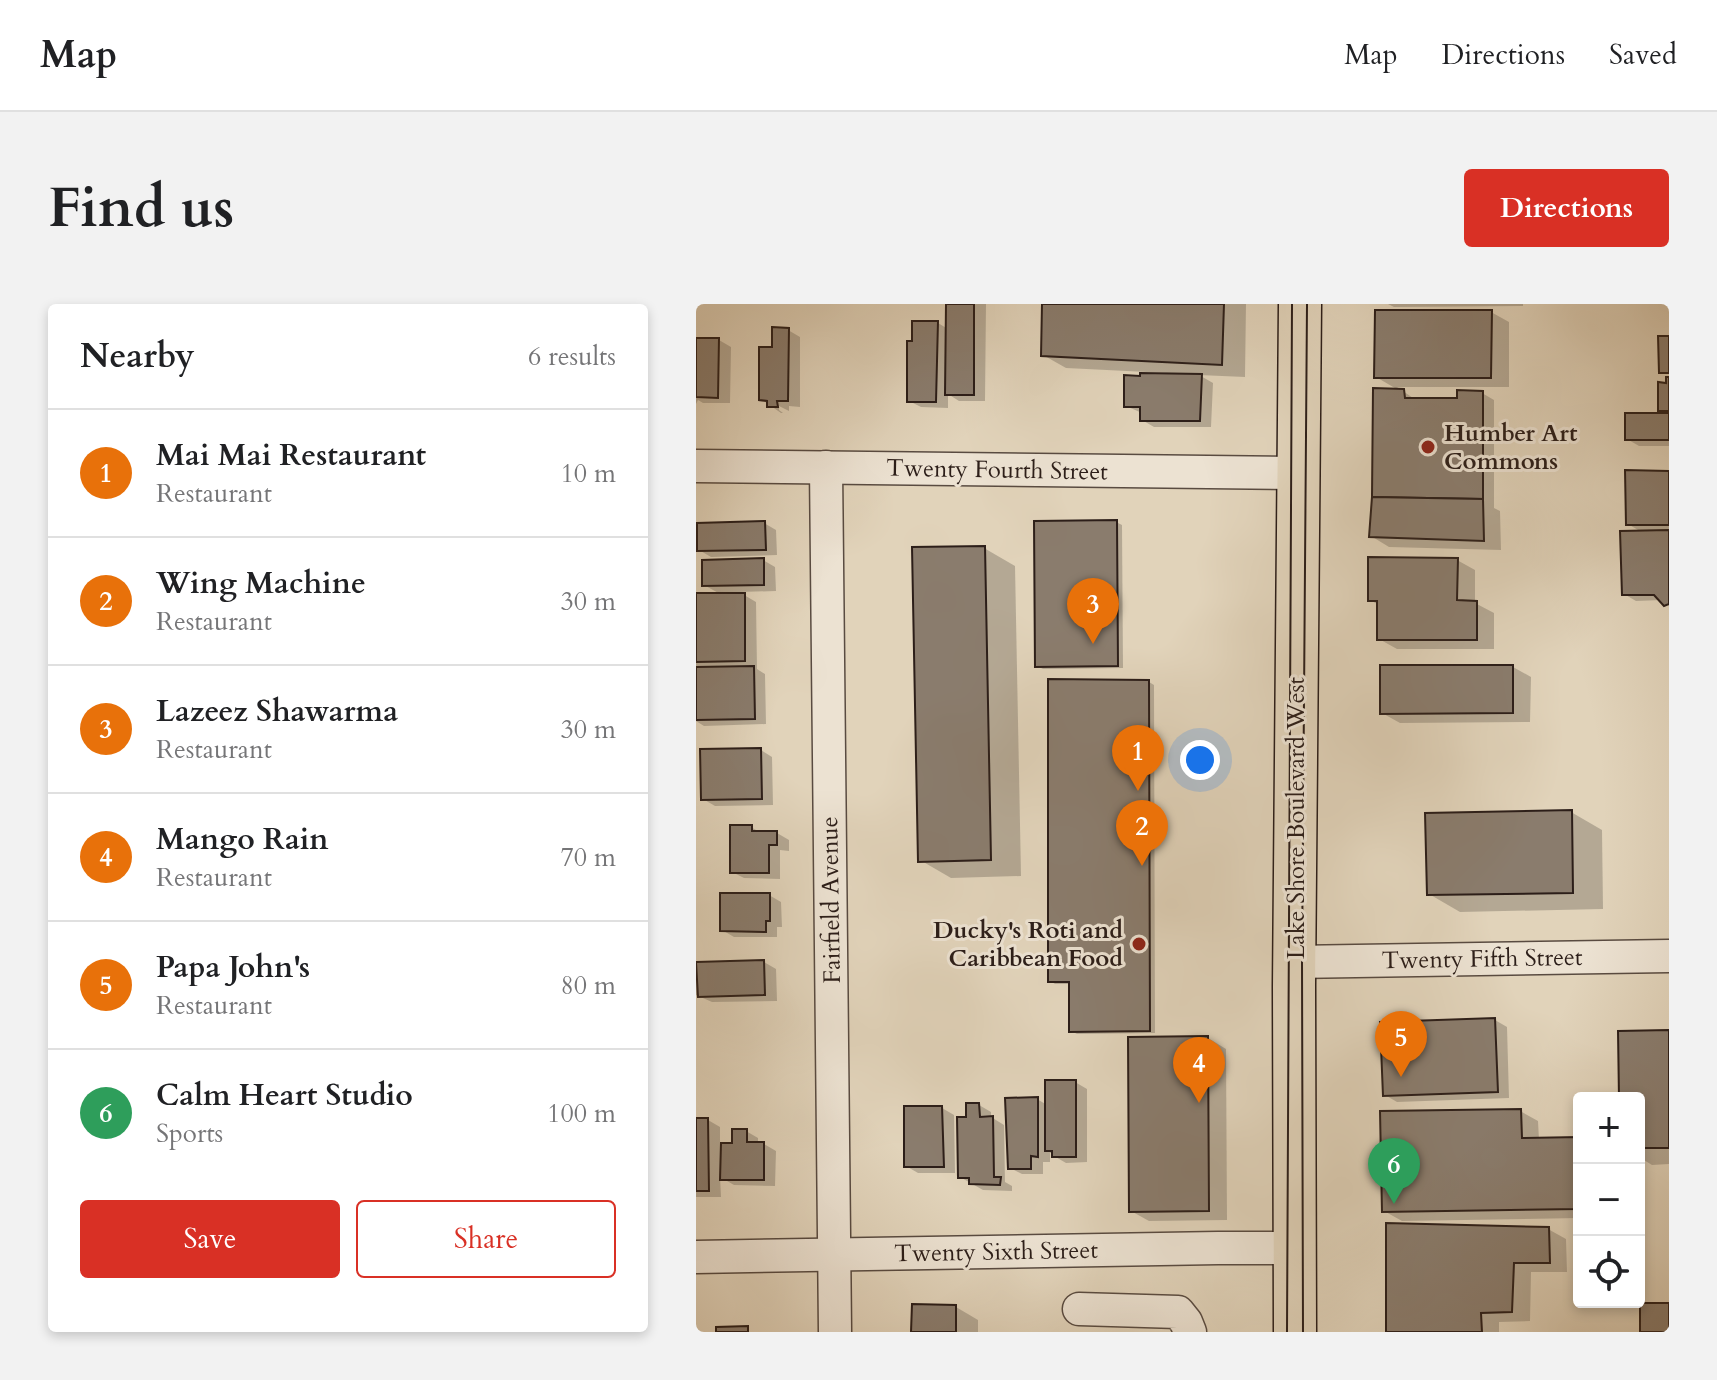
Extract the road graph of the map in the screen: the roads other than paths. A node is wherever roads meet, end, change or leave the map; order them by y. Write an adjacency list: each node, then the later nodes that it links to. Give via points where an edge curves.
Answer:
1 (1300, 304): 4 (main road, Lake Shore Boulevard West)
2 (696, 466): 3 (street, Twenty Fourth Street)
3 (826, 467): 4 (street, Twenty Fourth Street); 8 (street, Fairfield Avenue)
4 (1299, 473): 6 (main road, Lake Shore Boulevard West)
5 (1669, 956): 6 (street, Twenty Fifth Street)
6 (1294, 962): 7 (main road, Lake Shore Boulevard West)
7 (1295, 1248): 8 (street, Twenty Sixth Street); 13 (main road, Lake Shore Boulevard West)
8 (834, 1255): 9 (street, Twenty Sixth Street); 11 (street, Fairfield Avenue)
9 (696, 1257)
10 (1079, 1309): 12 (street, via 1178,1312)
11 (835, 1332)
12 (1190, 1332)
13 (1295, 1332)

